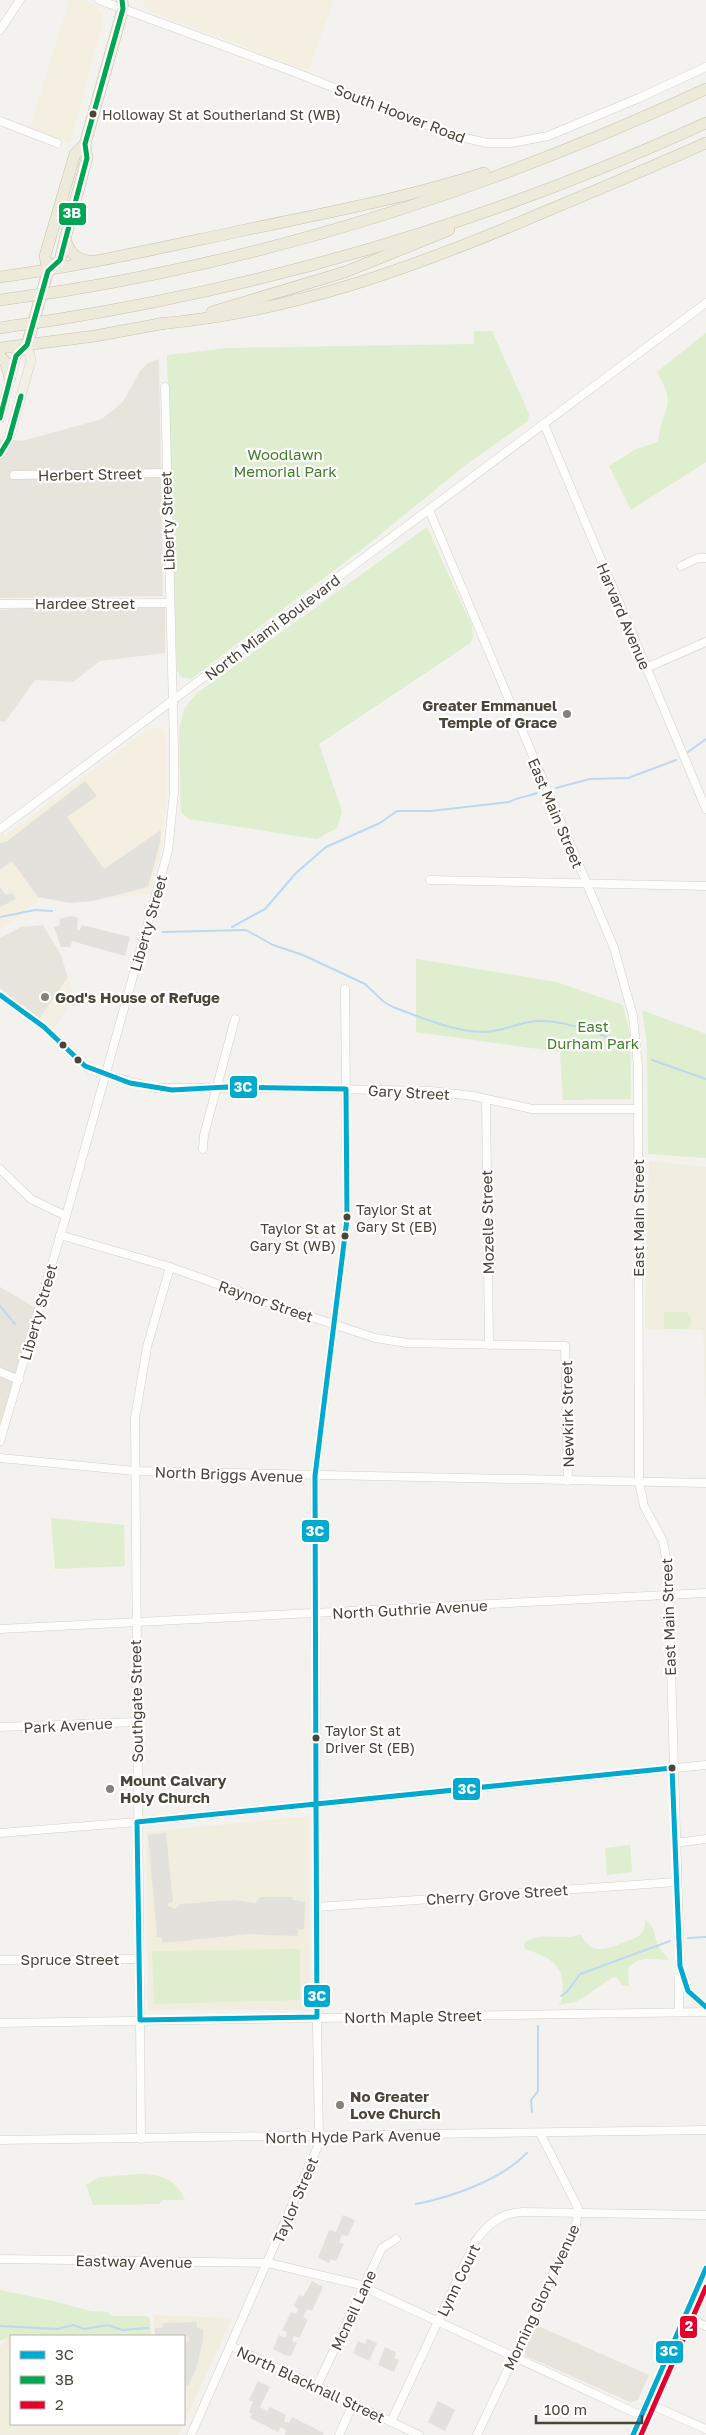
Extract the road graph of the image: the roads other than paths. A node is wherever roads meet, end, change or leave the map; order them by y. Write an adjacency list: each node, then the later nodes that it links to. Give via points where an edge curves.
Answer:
1 (20, 0): 5 (street)
2 (99, 0): 4 (street, South Hoover Road)
3 (131, 0): 4 (highway)
4 (123, 5): 6 (street, South Hoover Road, via 452,135 487,143 512,143 548,136); 13 (highway)
5 (0, 30)
6 (706, 68)
7 (706, 89): 10 (highway)
8 (0, 121): 11 (street)
9 (706, 124): 14 (highway)
10 (588, 141): 16 (highway, via 393,198); 19 (highway, bridge, via 447,195 346,227 221,259 63,291)
11 (57, 143)
12 (706, 143): 21 (highway, via 470,244 379,277 254,310)
13 (85, 144): 15 (highway, via 87,158); 17 (highway, via 75,154 47,246)
14 (508, 205): 21 (highway, via 406,250 345,272 252,301); 22 (highway, bridge, via 291,271 172,299)
15 (65, 239): 16 (highway, via 73,255); 17 (highway, via 60,260)
16 (91, 261): 17 (highway)
17 (48, 271): 18 (highway); 23 (highway)
18 (0, 277)
19 (0, 300)
20 (706, 303): 29 (street, North Miami Boulevard)
21 (158, 324): 23 (highway)
22 (0, 328)
23 (27, 345): 24 (highway); 26 (main road, via 16,356); 30 (main road, via 31,360 9,439)
24 (0, 348)
25 (0, 356): 26 (highway, via 6,363)
26 (10, 378): 28 (main road)
27 (165, 387): 31 (street, Liberty Street)
28 (0, 418)
29 (544, 424): 33 (street, North Miami Boulevard); 39 (street, Harvard Avenue)
30 (0, 454)
31 (166, 473): 32 (street, Herbert Street); 36 (street, Liberty Street)
32 (14, 474)
33 (429, 510): 40 (street, North Miami Boulevard); 45 (street, East Main Street)
34 (706, 558): 35 (street)
35 (681, 566)
36 (170, 603): 37 (street, Hardee Street); 40 (street, Liberty Street)
37 (0, 604)
38 (706, 642): 39 (street)
39 (646, 668): 41 (street, Harvard Avenue)
40 (173, 700): 43 (street, North Miami Boulevard); 50 (street, Liberty Street, via 174,792 168,850)
41 (704, 799): 42 (street, Harvard Avenue)
42 (706, 809)
43 (0, 829)
44 (430, 880): 45 (street)
45 (586, 884): 46 (street); 54 (street, East Main Street, via 614,948 630,1002 637,1053)
46 (706, 886)
47 (344, 989): 52 (street, Taylor Street)
48 (0, 995): 50 (street, Gary Street, via 44,1028 84,1066)
49 (235, 1019): 51 (street)
50 (105, 1076): 51 (street, Gary Street, via 172,1090); 57 (street, Liberty Street)
51 (217, 1088): 52 (street, Gary Street); 55 (street)
52 (346, 1089): 53 (street, Gary Street, via 431,1091); 60 (street, Taylor Street, via 346,1219)
53 (486, 1099): 54 (street, Gary Street, via 532,1108); 61 (street, Mozelle Street)
54 (638, 1109): 70 (street, East Main Street)
55 (203, 1149)
56 (0, 1169): 57 (street, via 31,1199)
57 (66, 1216): 58 (street, Liberty Street)
58 (60, 1235): 59 (street, Raynor Street); 64 (street, Liberty Street)
59 (170, 1267): 60 (street, Raynor Street); 67 (street, Southgate Street, via 141,1376 135,1418)
60 (334, 1324): 61 (street, Raynor Street, via 395,1342); 68 (street, Taylor Street)
61 (489, 1345): 62 (street, Raynor Street)
62 (566, 1346): 69 (street, Newkirk Street)
63 (0, 1372): 64 (street)
64 (19, 1380): 65 (street, Liberty Street)
65 (0, 1440)
66 (0, 1458): 67 (street, North Briggs Avenue)
67 (135, 1471): 68 (street, North Briggs Avenue); 75 (street, Southgate Street)
68 (315, 1476): 69 (street, North Briggs Avenue); 74 (street, Taylor Street)
69 (568, 1481): 70 (street, North Briggs Avenue)
70 (639, 1482): 71 (street, North Briggs Avenue); 73 (street, East Main Street, via 644,1506 666,1550)
71 (706, 1483)
72 (706, 1593): 73 (street, North Guthrie Avenue)
73 (669, 1595): 74 (street, North Guthrie Avenue); 80 (street, East Main Street)
74 (315, 1614): 75 (street, North Guthrie Avenue); 81 (street, Taylor Street)
75 (136, 1623): 76 (street, North Guthrie Avenue); 77 (street, Southgate Street)
76 (0, 1629)
77 (136, 1722): 78 (street, Park Avenue); 82 (street, Southgate Street)
78 (0, 1727)
79 (706, 1765): 80 (street)
80 (672, 1768): 81 (street); 85 (street, East Main Street)
81 (317, 1805): 82 (street); 87 (street, Taylor Street)
82 (137, 1822): 83 (street); 88 (street, Southgate Street)
83 (0, 1833)
84 (706, 1839): 85 (street)
85 (675, 1843): 86 (street, East Main Street)
86 (676, 1882): 87 (street, Cherry Grove Street); 90 (street, East Main Street)
87 (317, 1907): 94 (street, Taylor Street)
88 (139, 1959): 89 (street, Spruce Street); 95 (street, Southgate Street)
89 (0, 1960)
90 (679, 1960): 91 (street, East Main Street, via 688,1991); 92 (street, East Main Street)
91 (706, 2007)
92 (680, 2012): 93 (street, North Maple Street); 94 (street, North Maple Street)
93 (706, 2012)
94 (317, 2017): 95 (street, North Maple Street); 99 (street, Taylor Street)
95 (140, 2020): 96 (street, North Maple Street); 100 (street, Southgate Street)
96 (0, 2023)
97 (706, 2130): 98 (street, North Hyde Park Avenue)
98 (540, 2133): 99 (street, North Hyde Park Avenue); 102 (street, Morning Glory Avenue)
99 (320, 2137): 100 (street, North Hyde Park Avenue); 106 (street, Taylor Street)
100 (141, 2139): 101 (street, North Hyde Park Avenue)
101 (0, 2140)
102 (579, 2214): 103 (street, Lynn Court); 110 (street, Lynn Court, via 514,2212 493,2221 475,2242); 113 (street, Morning Glory Avenue)
103 (706, 2215)
104 (396, 2239): 108 (street, Mcneil Lane, via 382,2248)
105 (0, 2259): 106 (street, Eastway Avenue)
106 (268, 2263): 108 (street, Eastway Avenue); 112 (street, Taylor Street)
107 (706, 2268): 109 (street)
108 (364, 2287): 110 (street, Eastway Avenue); 114 (street, Mcneil Lane)
109 (685, 2317): 111 (street); 115 (street)
110 (438, 2322): 113 (street, Eastway Avenue); 118 (street, Lynn Court)
111 (706, 2326)
112 (231, 2346): 114 (street, North Blacknall Street); 120 (street, Taylor Street)
113 (514, 2356): 117 (street, Eastway Avenue); 123 (street, Morning Glory Avenue)
114 (317, 2386): 116 (street, North Blacknall Street)
115 (647, 2403): 117 (street); 119 (street)
116 (353, 2404): 118 (street, North Blacknall Street); 121 (street)
117 (642, 2416): 124 (street)
118 (391, 2422): 122 (street, North Blacknall Street)
119 (706, 2429)
120 (192, 2435)
121 (339, 2435)
122 (419, 2435)
123 (477, 2435)
124 (633, 2435)

